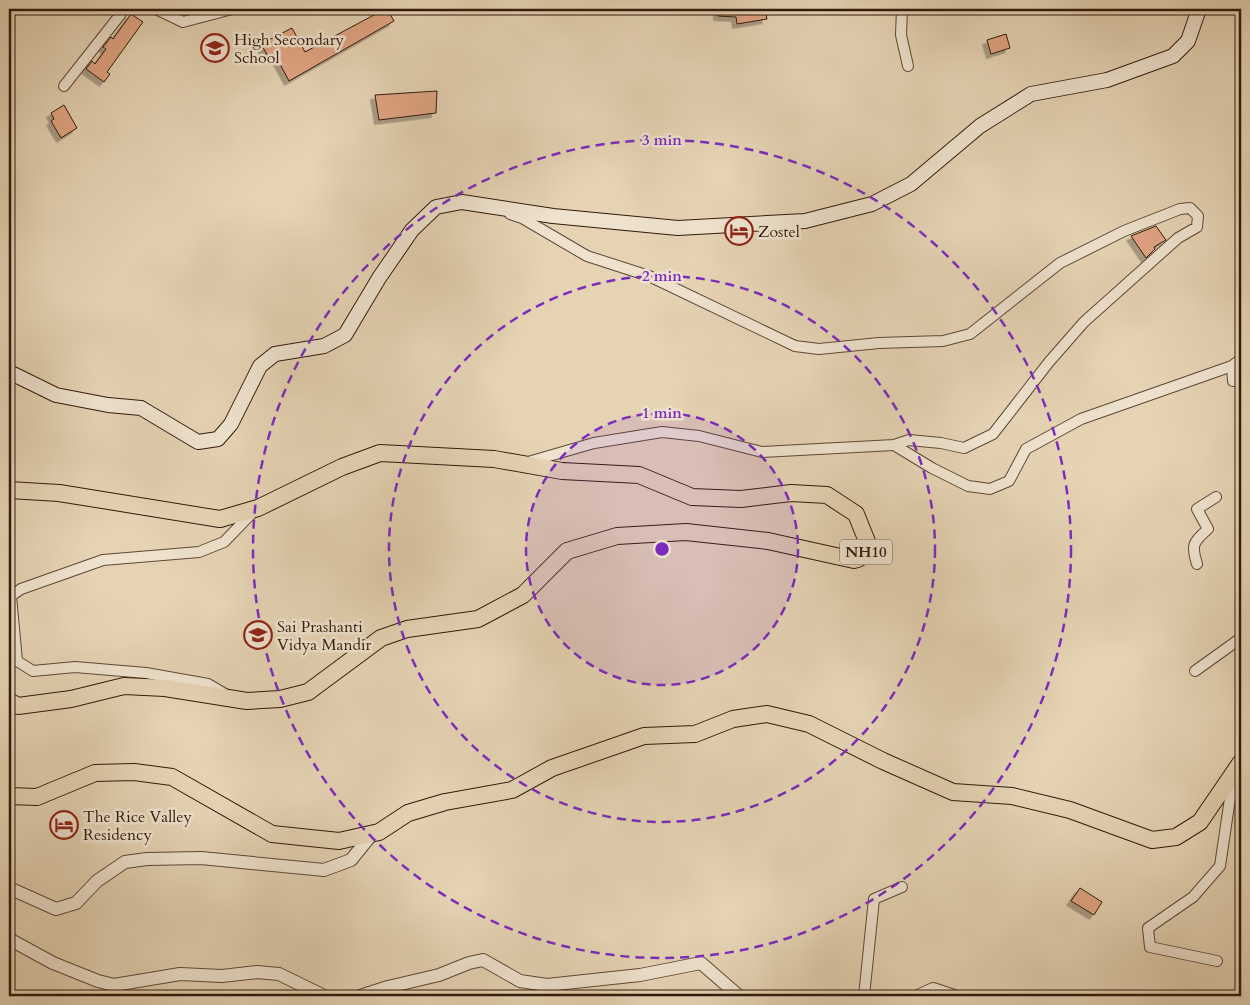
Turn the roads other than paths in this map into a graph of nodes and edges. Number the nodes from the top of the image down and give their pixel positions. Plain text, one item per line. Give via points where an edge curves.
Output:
1 (120, 9) edge
2 (156, 9) edge
3 (232, 9) edge
4 (902, 9) edge
5 (1199, 9) edge
6 (908, 66) dead end
7 (64, 86) dead end
8 (478, 203) junction
9 (1241, 360) edge
10 (1232, 366) junction
11 (9, 372) edge
12 (1241, 376) edge
13 (894, 445) junction
14 (520, 464) junction
15 (9, 490) edge
16 (1216, 497) dead end
17 (258, 508) junction
18 (1197, 564) dead end
19 (1241, 638) edge
20 (1195, 671) dead end
21 (231, 698) junction
22 (9, 701) edge
23 (1237, 768) edge
24 (9, 796) edge
25 (372, 834) junction
26 (902, 887) dead end
27 (9, 888) edge
28 (9, 939) edge
29 (1216, 961) dead end
30 (324, 996) edge
31 (360, 996) edge
32 (739, 996) edge
33 (864, 996) edge
34 (918, 996) edge
35 (954, 996) edge

1 - 7 street via 120,15
2 - 3 street via 183,22
4 - 6 street via 901,34
5 - 8 main road via 1188,41 1173,56 1107,80 1031,94 980,126 911,184 872,204 805,221 678,228 553,216
8 - 11 main road via 462,202 436,207 412,230 345,335 324,346 275,354 260,366 231,424 218,439 198,442 142,408 56,395
8 - 13 street via 522,218 588,256 648,276 795,346 819,349 943,341 970,334 1060,263 1124,231 1180,209 1190,208 1198,216 1196,227 1178,238 1084,322 993,434 964,448 909,440
9 - 10 street
10 - 12 street via 1233,381
10 - 13 street via 1081,419 1026,449 1009,481 990,489 968,486
13 - 14 street via 762,452 699,436 662,432 594,443
14 - 17 highway, NH10 via 494,459 380,454 342,466
14 - 21 highway, NH10 via 562,471 639,475 692,497 741,499 791,493 827,495 856,514 868,544 864,555 854,560 768,541 686,532 617,536 567,551 523,595 478,619 407,628 381,638 308,692 280,699 247,701
15 - 17 highway, NH10 via 59,493 220,519
16 - 18 street via 1197,509 1208,529 1196,539 1193,550
17 - 21 street via 224,542 199,552 103,560 21,589 11,596 17,661 33,671 75,667 146,673 208,684
19 - 20 street
21 - 22 highway, NH10 via 165,688 124,686 72,699 18,706
23 - 25 highway via 1200,822 1176,837 1152,840 1070,810 1012,796 953,792 808,724 767,714 733,719 695,734 644,736 552,768 512,790 445,802 408,813
23 - 29 street via 1220,866 1193,897 1148,928 1150,947
24 - 25 highway via 37,797 95,773 134,772 172,777 272,834 339,841
25 - 27 street via 351,860 324,870 201,858 125,862 97,881 76,903 56,909
26 - 33 street via 874,899
28 - 30 street via 53,963 114,985 180,974 222,976 257,972 279,974
31 - 32 street via 484,960 520,981 547,985 640,975 701,963
34 - 35 street via 933,989

